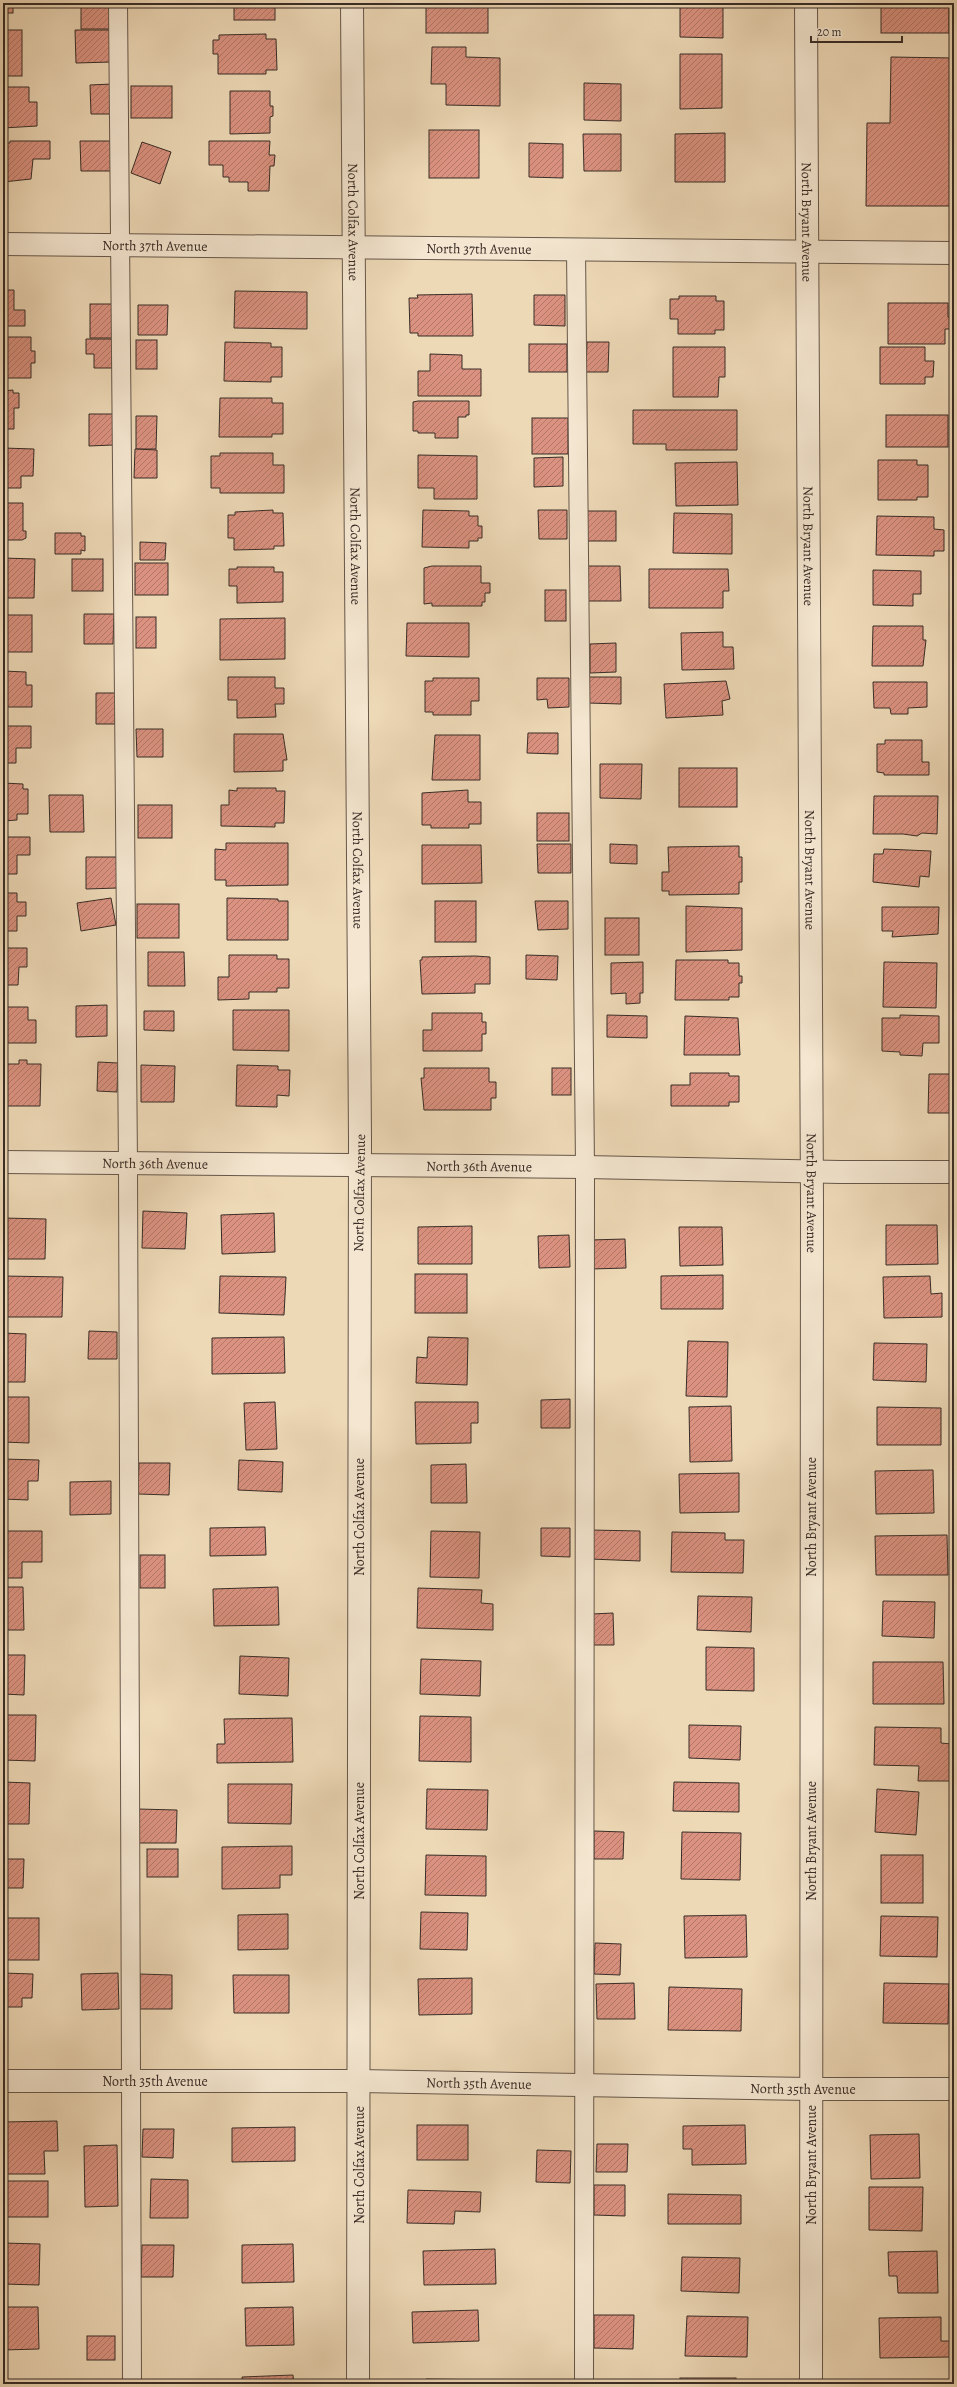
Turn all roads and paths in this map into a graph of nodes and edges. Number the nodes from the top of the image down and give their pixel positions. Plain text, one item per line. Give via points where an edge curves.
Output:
1 (118, 3) edge
2 (352, 3) edge
3 (806, 3) edge
4 (3, 244) edge
5 (119, 246) junction
6 (354, 247) junction
7 (576, 249) junction
8 (807, 251) junction
9 (954, 253) edge
10 (3, 1162) edge
11 (128, 1164) junction
12 (360, 1165) junction
13 (585, 1167) junction
14 (810, 1172) junction
15 (954, 1172) edge
16 (3, 2081) edge
17 (359, 2081) junction
18 (130, 2083) junction
19 (583, 2085) junction
20 (811, 2089) junction
21 (954, 2089) edge
22 (132, 2384) edge
23 (358, 2384) edge
24 (584, 2384) edge
25 (812, 2384) edge

1 - 5 lane
2 - 6 street, North Colfax Avenue
3 - 8 street, North Bryant Avenue
4 - 5 street, North 37th Avenue
5 - 6 street, North 37th Avenue
5 - 11 lane
6 - 7 street, North 37th Avenue
6 - 12 street, North Colfax Avenue
7 - 8 street, North 37th Avenue
7 - 13 lane
8 - 9 street, North 37th Avenue
8 - 14 street, North Bryant Avenue
10 - 11 street, North 36th Avenue
11 - 12 street, North 36th Avenue
11 - 18 lane
12 - 13 street, North 36th Avenue
12 - 17 street, North Colfax Avenue
13 - 14 street, North 36th Avenue
13 - 19 lane
14 - 15 street, North 36th Avenue
14 - 20 street, North Bryant Avenue
16 - 18 street, North 35th Avenue
17 - 18 street, North 35th Avenue
17 - 19 street, North 35th Avenue
17 - 23 street, North Colfax Avenue
18 - 22 lane
19 - 20 street, North 35th Avenue
19 - 24 lane
20 - 21 street, North 35th Avenue
20 - 25 street, North Bryant Avenue

